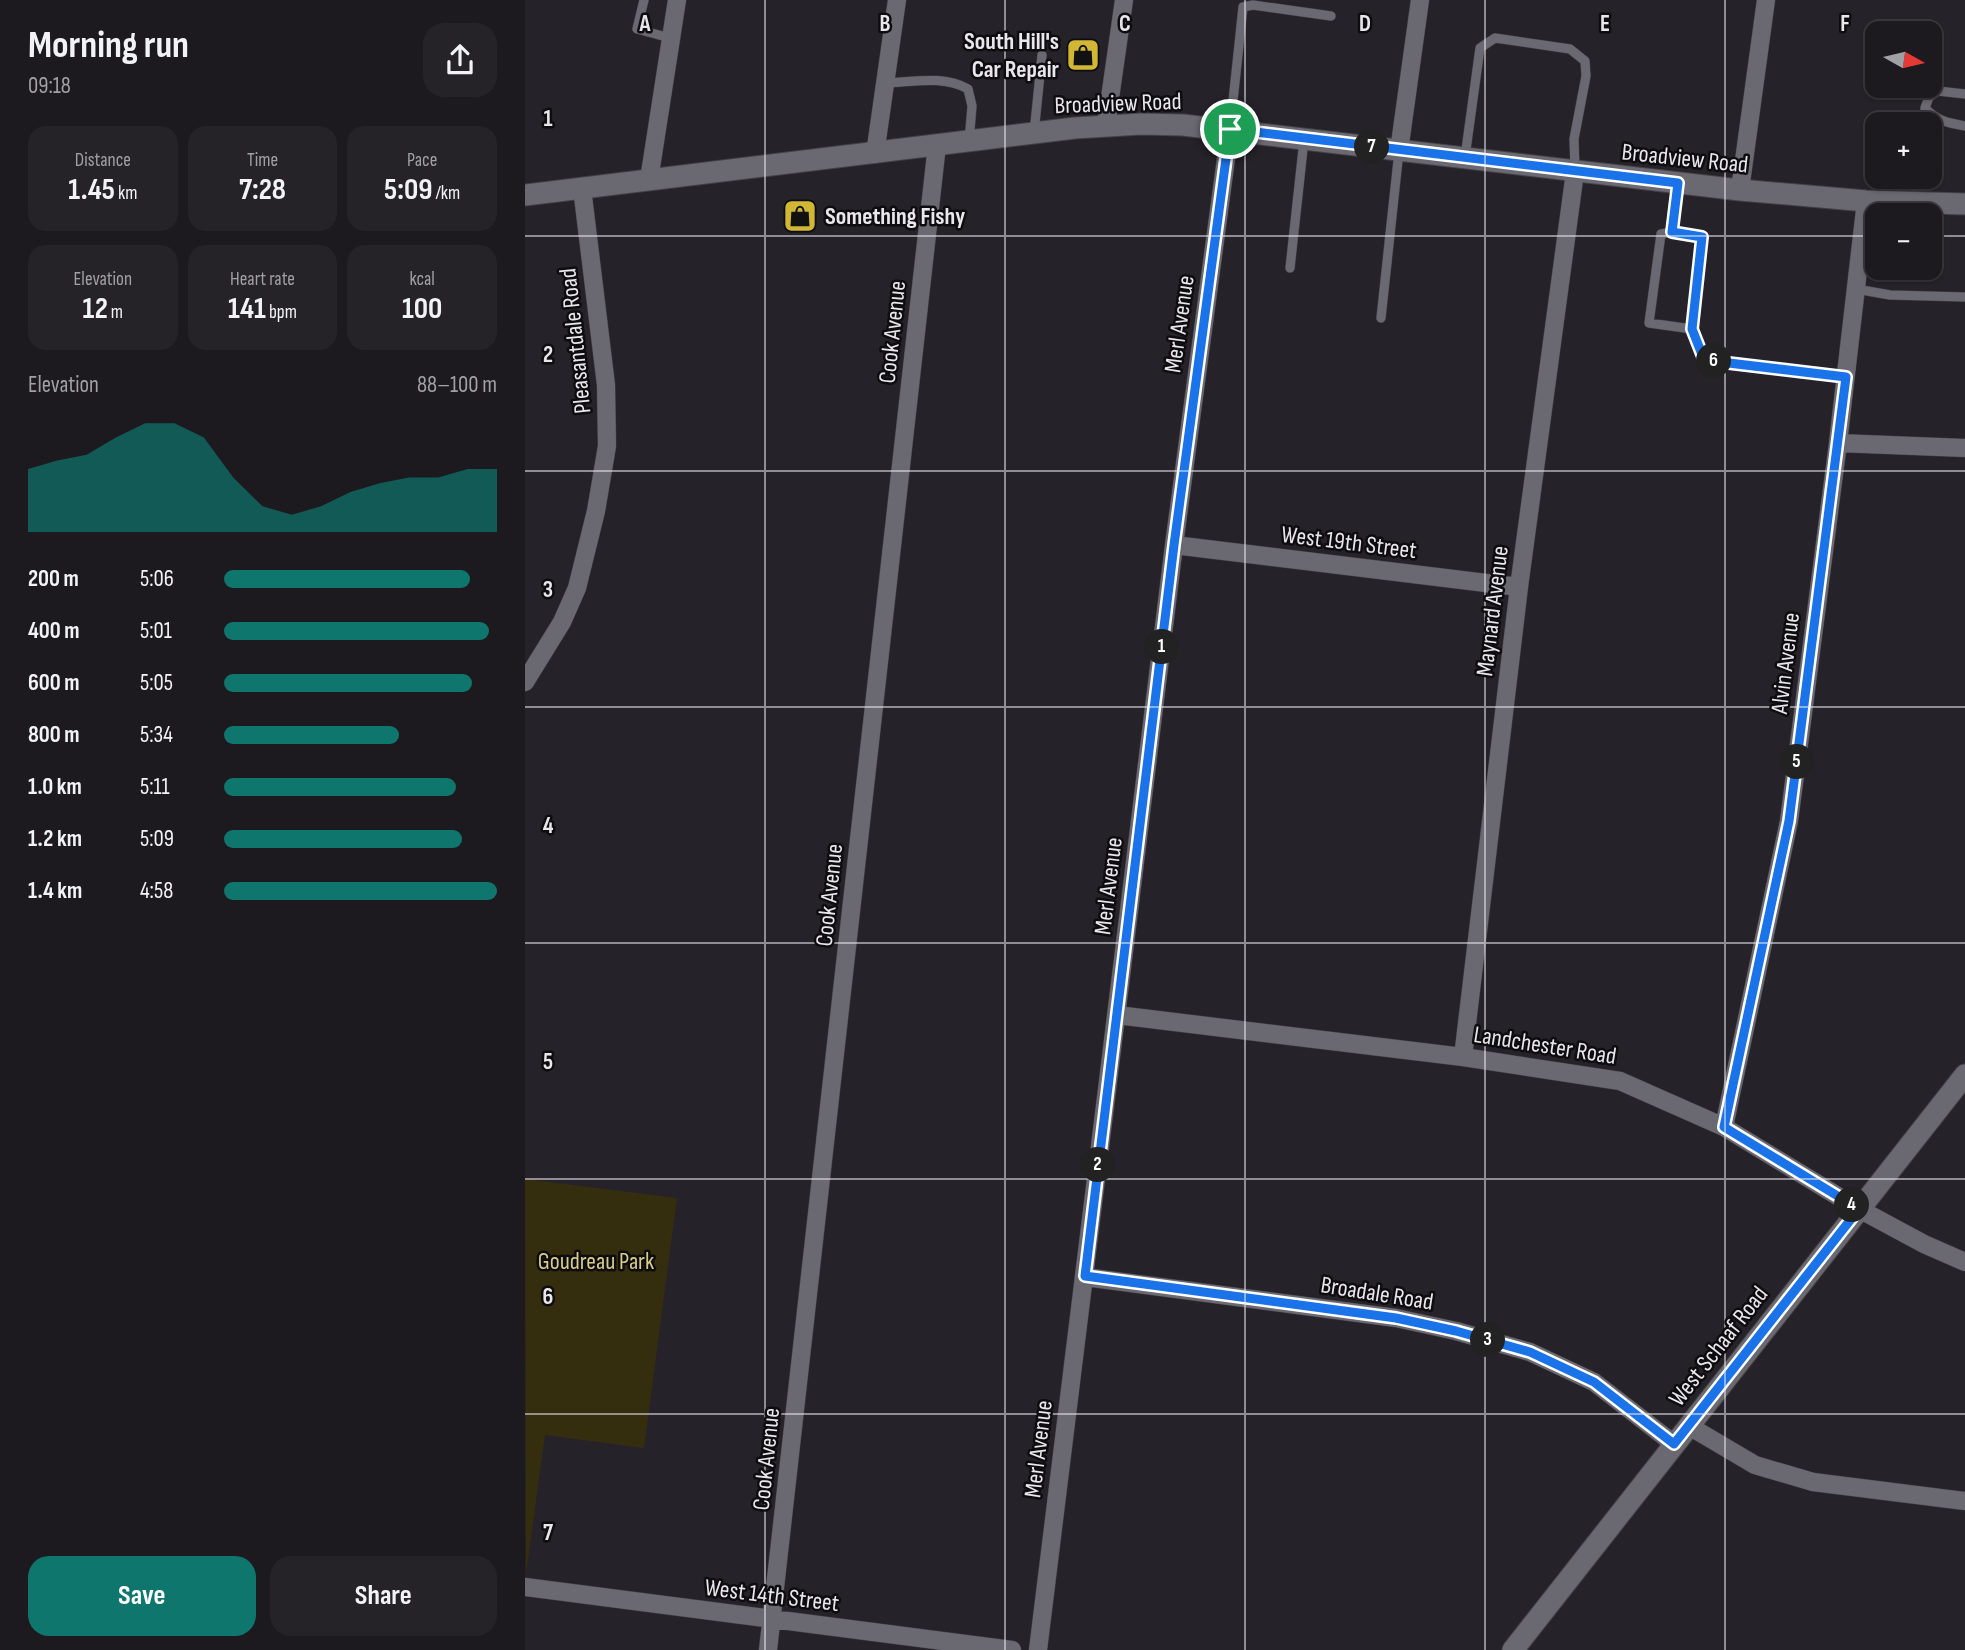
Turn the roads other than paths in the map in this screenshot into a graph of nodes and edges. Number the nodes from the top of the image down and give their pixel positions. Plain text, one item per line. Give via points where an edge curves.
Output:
1 (644, 0) edge
2 (677, 0) edge
3 (897, 0) edge
4 (1124, 0) edge
5 (1420, 0) edge
6 (1766, 0) edge
7 (1331, 16) dead end
8 (670, 38) junction
9 (1042, 55) dead end
10 (885, 83) junction
11 (1965, 94) edge
12 (1106, 126) junction
13 (1965, 126) edge
14 (1230, 129) junction
15 (1033, 134) junction
16 (1305, 139) junction
17 (969, 142) junction
18 (937, 145) junction
19 (1399, 151) junction
20 (876, 154) junction
21 (1465, 159) junction
22 (1575, 172) junction
23 (649, 180) junction
24 (1678, 183) junction
25 (582, 188) junction
26 (1739, 190) junction
27 (525, 195) edge
28 (1866, 201) junction
29 (1965, 204) edge
30 (1672, 232) junction
31 (1290, 268) dead end
32 (1856, 289) junction
33 (1965, 297) edge
34 (1381, 318) dead end
35 (1692, 329) junction
36 (1846, 377) junction
37 (1838, 443) junction
38 (1965, 448) edge
39 (1174, 545) junction
40 (1519, 587) junction
41 (525, 682) edge
42 (1117, 1015) junction
43 (1463, 1056) junction
44 (1965, 1075) edge
45 (1724, 1127) junction
46 (1859, 1209) junction
47 (1965, 1262) edge
48 (1085, 1276) junction
49 (1689, 1426) junction
50 (1674, 1444) junction
51 (1965, 1501) edge
52 (525, 1587) edge
53 (772, 1620) junction
54 (768, 1650) edge
55 (1012, 1650) edge
56 (1038, 1650) edge
57 (1513, 1650) edge

1 - 8 lane via 637,29
2 - 8 street
3 - 10 street
4 - 12 street
5 - 19 street
6 - 26 street
7 - 14 lane via 1243,7
8 - 23 street
9 - 15 lane
10 - 17 lane via 938,80 968,89 972,107
10 - 20 street
11 - 13 lane via 1938,91 1929,97 1925,108 1946,123
12 - 14 main road, Broadview Road
12 - 15 main road, Broadview Road
14 - 16 main road, Broadview Road
14 - 39 street, Merl Avenue
15 - 17 main road, Broadview Road
16 - 19 main road, Broadview Road
16 - 31 lane
17 - 18 main road, Broadview Road
18 - 20 main road, Broadview Road
18 - 53 street, Cook Avenue
19 - 21 main road, Broadview Road
19 - 34 lane
20 - 23 main road, Broadview Road
21 - 22 main road, Broadview Road
21 - 22 lane via 1480,48 1495,38 1570,49 1585,61 1574,139
22 - 24 main road, Broadview Road
22 - 40 street, Maynard Avenue
23 - 25 main road, Broadview Road
24 - 26 main road, Broadview Road
24 - 30 lane
25 - 27 main road, Broadview Road
25 - 41 street, Pleasantdale Road via 605,376 607,446 577,588
26 - 28 main road, Broadview Road
28 - 29 main road, Broadview Road
28 - 32 street, Alvin Avenue
30 - 35 lane via 1702,237
30 - 35 lane via 1661,234 1649,323
32 - 33 lane
32 - 36 street, Alvin Avenue
35 - 36 lane via 1700,354 1712,361
36 - 37 street, Alvin Avenue
37 - 38 street
37 - 45 street, Alvin Avenue via 1789,821
39 - 40 street, West 19th Street
39 - 42 street, Merl Avenue
40 - 43 street, Maynard Avenue
42 - 43 street, Landchester Road
42 - 48 street, Merl Avenue
43 - 45 street, Landchester Road via 1620,1081
44 - 46 main road, West Schaaf Road
45 - 46 street, Landchester Road
46 - 47 street, Landchester Road
46 - 49 main road, West Schaaf Road
48 - 50 street, Broadale Road via 1396,1318 1530,1352 1594,1382
48 - 56 street, Merl Avenue
49 - 50 main road, West Schaaf Road
49 - 51 street via 1755,1465 1813,1482
50 - 57 main road, West Schaaf Road
52 - 53 street, West 14th Street
53 - 54 street, Cook Avenue
53 - 55 street, West 14th Street

